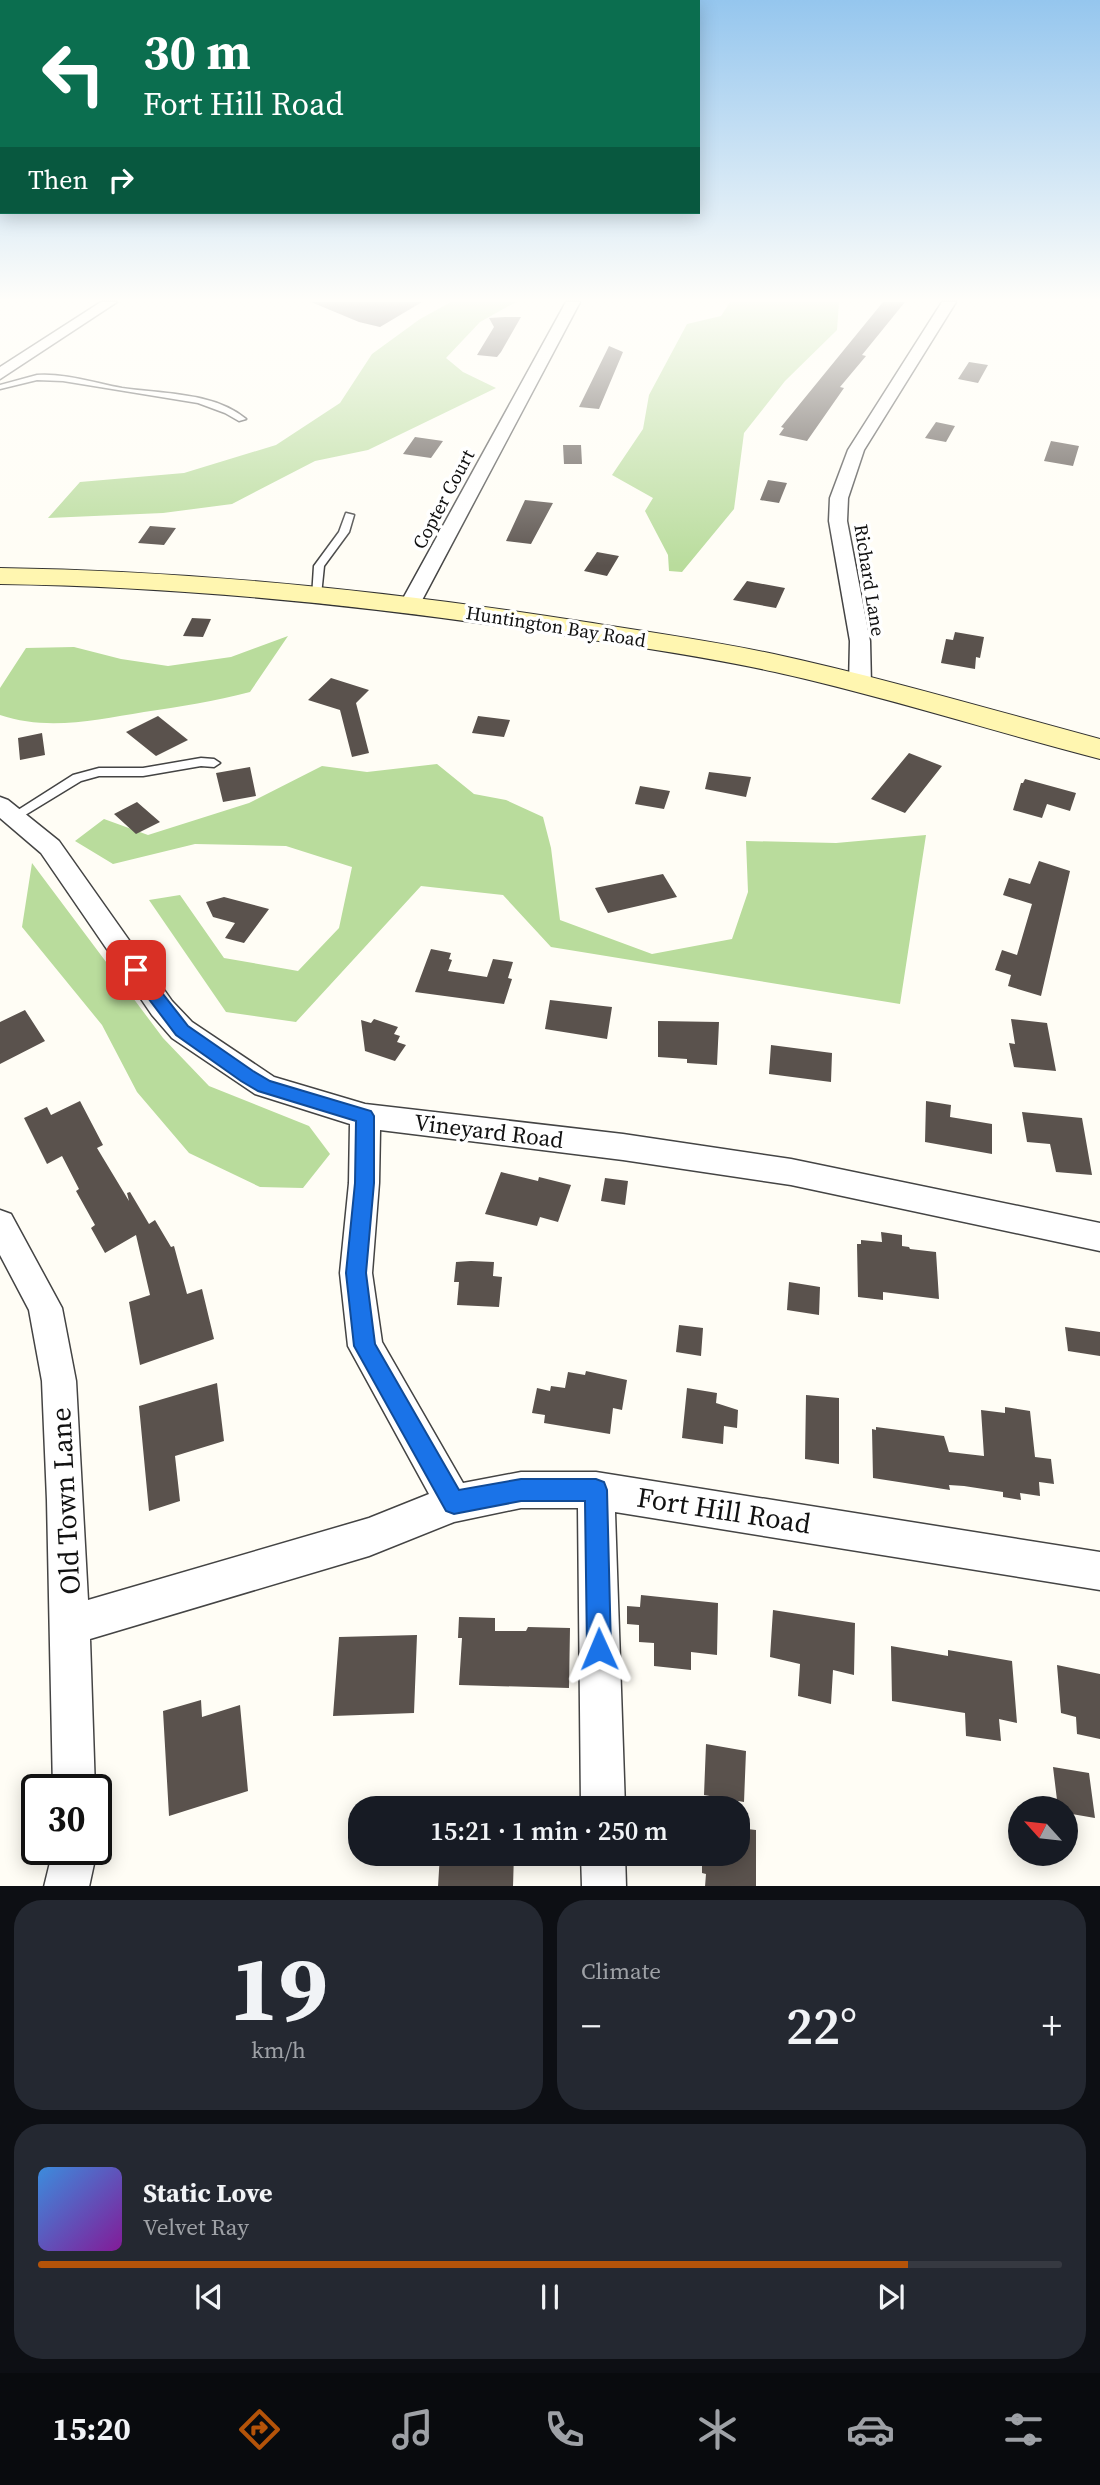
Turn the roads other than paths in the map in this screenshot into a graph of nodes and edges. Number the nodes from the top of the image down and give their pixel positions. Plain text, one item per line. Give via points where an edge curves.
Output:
1 (120, 390) edge
2 (525, 390) edge
3 (894, 390) edge
4 (242, 419) dead end
5 (349, 515) dead end
6 (0, 576) edge
7 (316, 595) junction
8 (410, 604) junction
9 (860, 685) junction
10 (1100, 749) edge
11 (214, 763) dead end
12 (6, 811) edge
13 (365, 1116) junction
14 (0, 1224) edge
15 (1100, 1237) edge
16 (596, 1490) junction
17 (454, 1503) junction
18 (1100, 1571) edge
19 (71, 1625) junction
20 (74, 1774) edge
21 (603, 1796) edge
22 (71, 1865) edge
23 (603, 1866) edge
24 (66, 1886) edge
25 (604, 1886) edge

1 - 4 lane via 196,399 225,407
2 - 8 street, Copter Court
3 - 9 street, Richard Lane via 856,450 839,498 838,521 860,642
5 - 7 lane via 344,532 319,566
6 - 7 street, Huntington Bay Road via 164,580
7 - 8 street, Huntington Bay Road
8 - 9 street, Huntington Bay Road via 773,663
9 - 10 street, Huntington Bay Road
11 - 12 lane via 99,772
12 - 13 street, Vineyard Road via 50,847 182,1030 265,1086
13 - 15 street, Vineyard Road via 791,1172
13 - 17 street via 356,1273 365,1346
14 - 19 street, Old Town Lane via 45,1308 59,1381
16 - 17 street, Fort Hill Road via 521,1490
16 - 18 street, Fort Hill Road
16 - 21 street
17 - 19 street, Fort Hill Road via 369,1536
19 - 20 street, Old Town Lane
22 - 24 street
23 - 25 street

